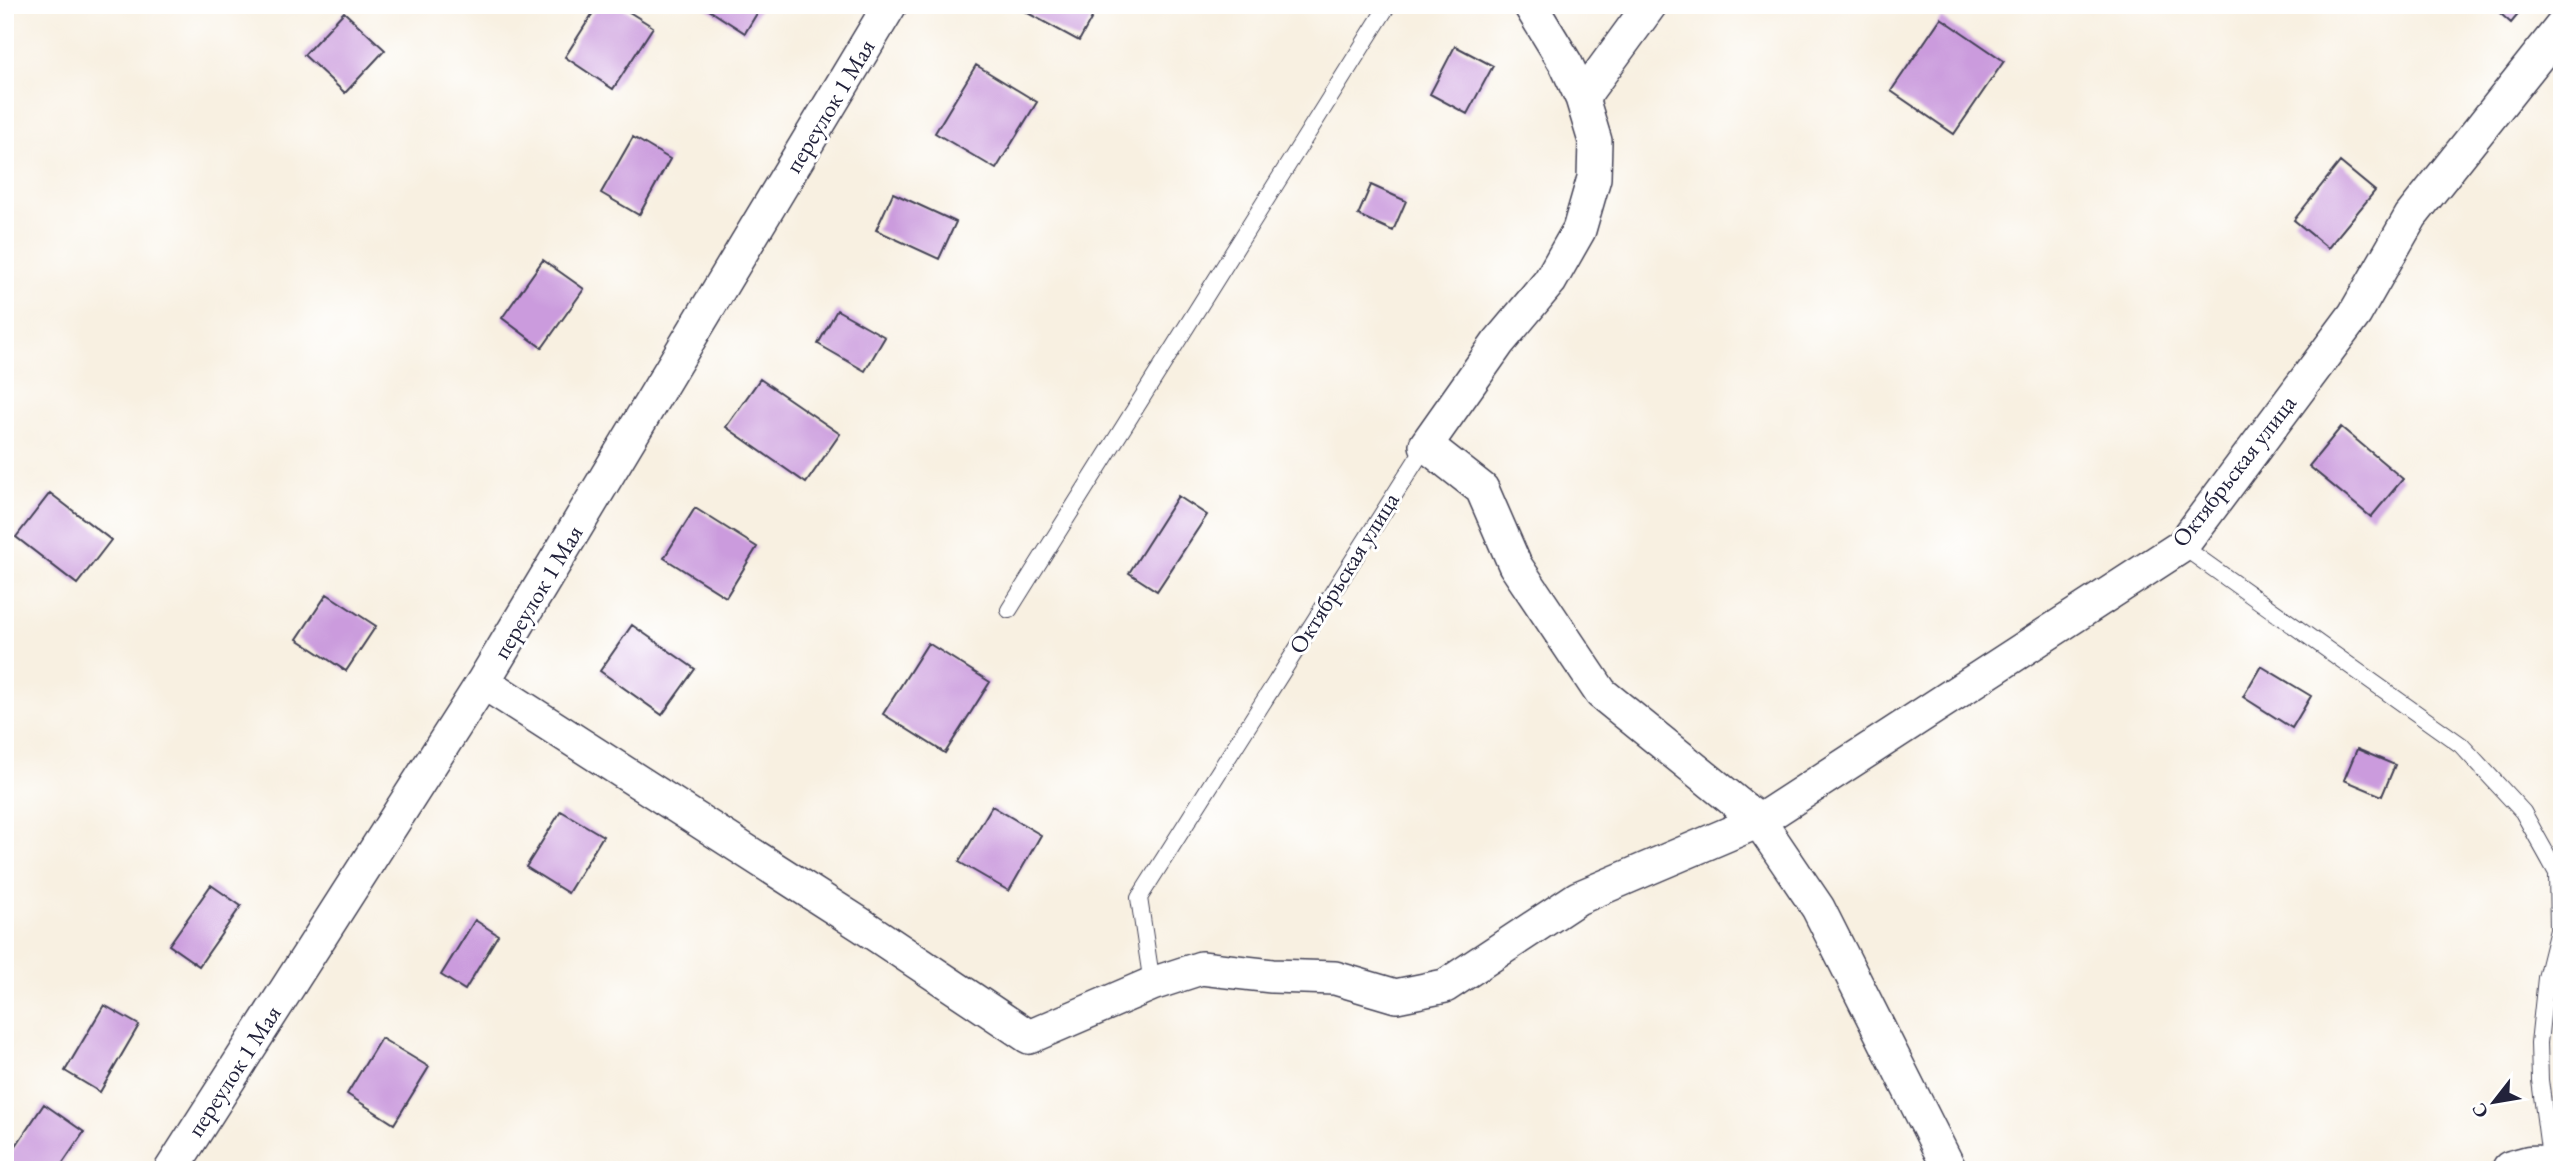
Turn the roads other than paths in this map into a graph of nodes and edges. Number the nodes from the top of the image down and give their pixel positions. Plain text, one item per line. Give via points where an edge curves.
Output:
1 (890, 5) edge
2 (1388, 5) edge
3 (1530, 5) edge
4 (1647, 6) edge
5 (2562, 26) edge
6 (1582, 98) junction
7 (1426, 445) junction
8 (2182, 546) junction
9 (1009, 610) dead end
10 (483, 682) junction
11 (1759, 821) junction
12 (1152, 984) junction
13 (2557, 1165) edge
14 (171, 1170) edge
15 (1951, 1170) edge
16 (2511, 1170) edge

1 - 10 street, переулок 1 Мая
2 - 9 lane
3 - 6 street, Октябрьская улица
4 - 6 street
5 - 8 street, Октябрьская улица via 2411,216 2355,314
6 - 7 street, Октябрьская улица via 1595,141 1594,178 1579,230 1550,281 1498,343
7 - 11 street via 1482,489 1515,565 1601,693
7 - 12 lane, Октябрьская улица via 1139,898
8 - 11 street, Октябрьская улица
8 - 13 lane via 2461,745 2523,812 2557,873 2558,930 2546,978 2539,1043 2540,1080
10 - 12 street, Октябрьская улица via 1030,1037
10 - 14 street, переулок 1 Мая
11 - 12 street, Октябрьская улица via 1578,898 1445,986 1396,996 1335,978 1201,968
11 - 15 street via 1818,908
13 - 16 street

